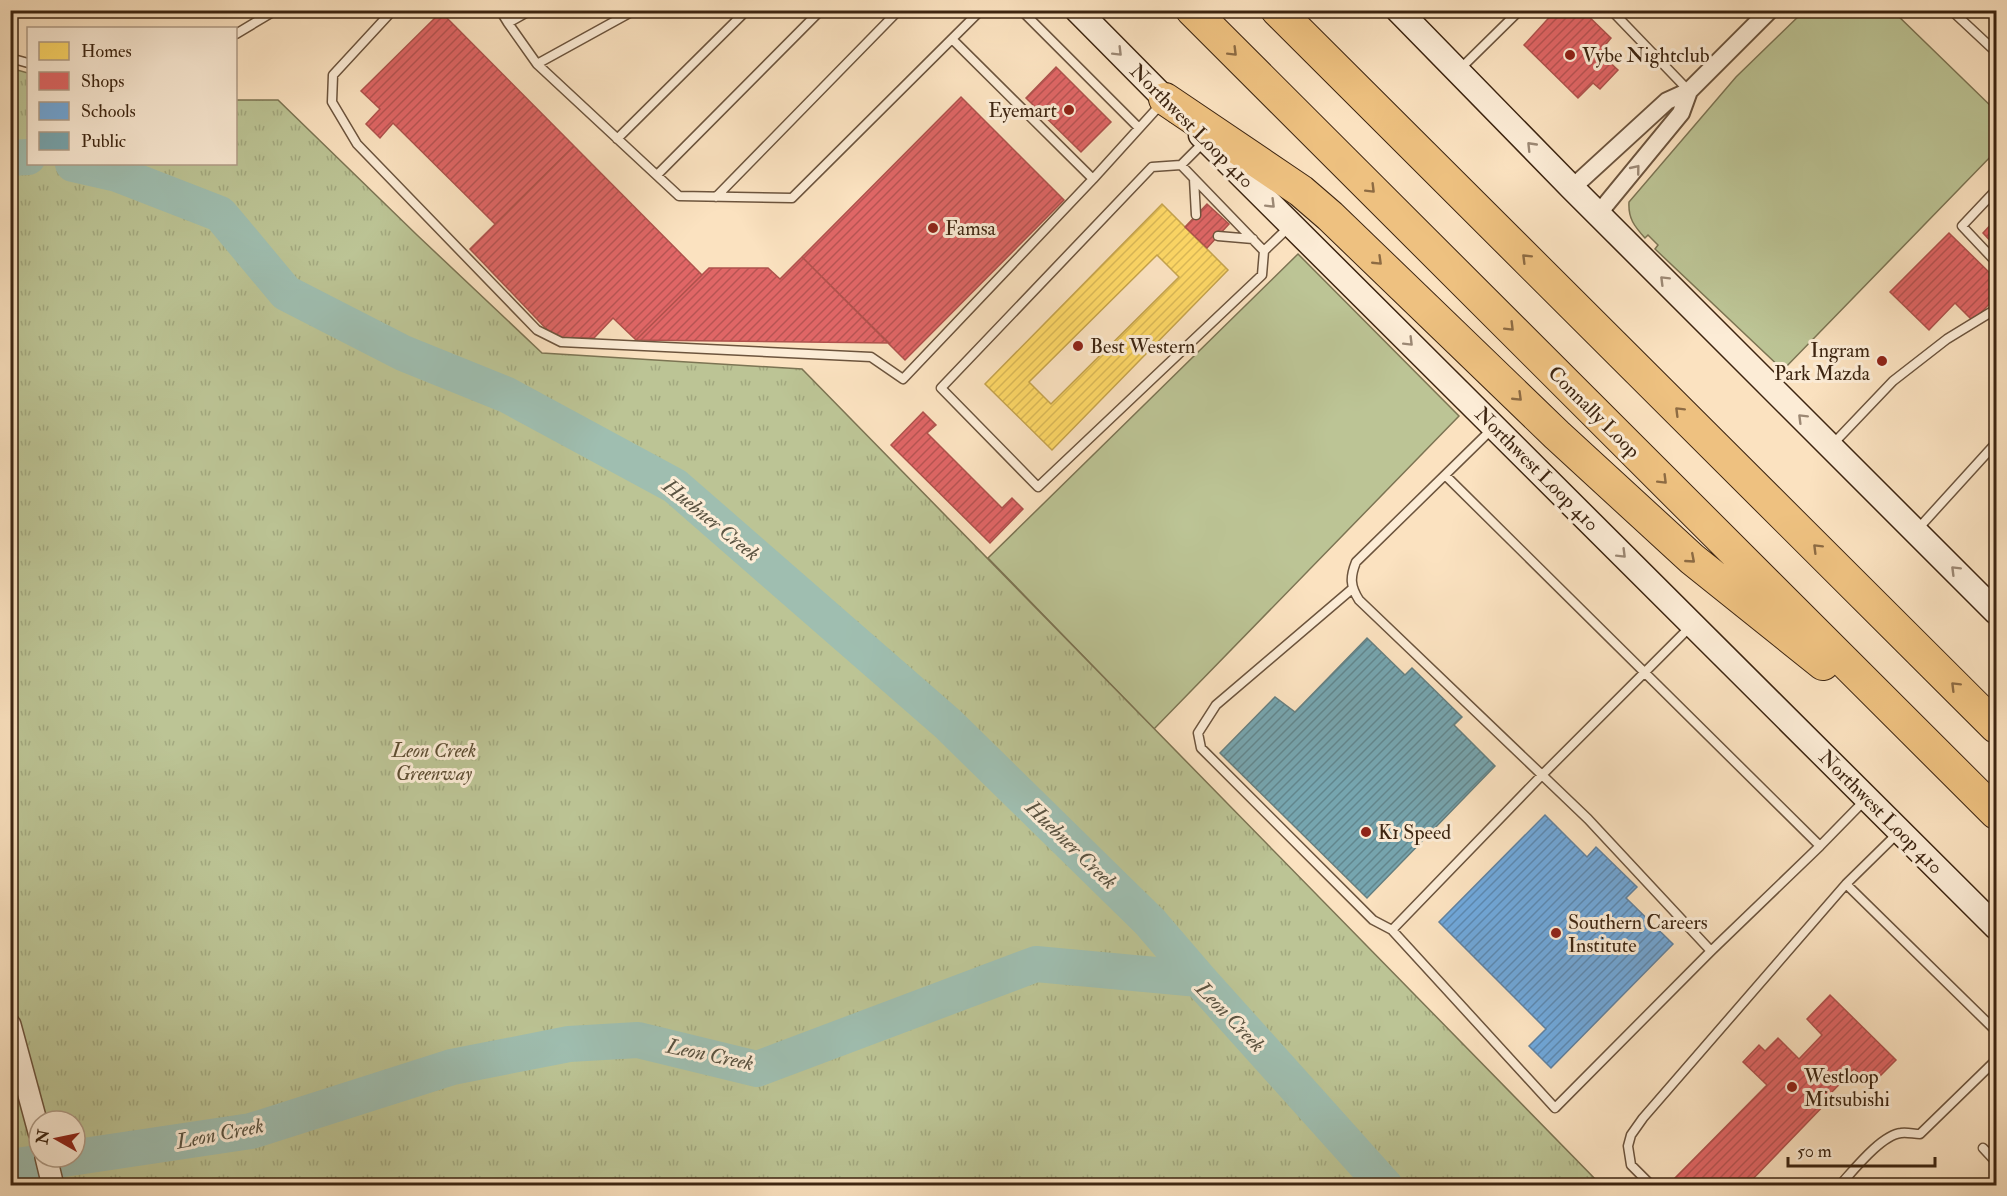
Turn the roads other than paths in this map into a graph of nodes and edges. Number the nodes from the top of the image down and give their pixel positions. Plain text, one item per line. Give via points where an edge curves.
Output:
1 (276, 10) edge
2 (393, 10) edge
3 (500, 10) edge
4 (531, 10) edge
5 (635, 10) edge
6 (747, 10) edge
7 (820, 10) edge
8 (899, 10) edge
9 (981, 10) edge
10 (1021, 10) edge
11 (1077, 10) edge
12 (1192, 10) edge
13 (1277, 10) edge
14 (1520, 10) edge
15 (1611, 10) edge
16 (1770, 10) edge
17 (1951, 10) edge
18 (1408, 17) edge
19 (508, 23) junction
20 (237, 33) edge
21 (952, 39) junction
22 (1996, 52) edge
23 (10, 58) edge
24 (27, 63) edge
25 (537, 64) junction
26 (1458, 71) junction
27 (1689, 91) junction
28 (1165, 99) junction
29 (1139, 128) junction
30 (617, 139) junction
31 (1206, 140) junction
32 (1181, 165) junction
33 (657, 176) junction
34 (1093, 179) junction
35 (1194, 179) junction
36 (1572, 188) junction
37 (1996, 190) edge
38 (716, 197) junction
39 (1598, 214) junction
40 (1196, 215) dead end
41 (1291, 224) junction
42 (1218, 236) dead end
43 (1253, 239) junction
44 (1264, 250) junction
45 (1996, 262) edge
46 (1996, 309) edge
47 (1494, 427) junction
48 (1996, 443) edge
49 (1831, 446) junction
50 (1445, 475) junction
51 (1916, 531) junction
52 (1352, 589) junction
53 (1996, 612) edge
54 (1693, 625) junction
55 (1645, 674) junction
56 (1996, 727) edge
57 (1948, 765) junction
58 (1542, 776) junction
59 (1867, 798) junction
60 (1996, 813) edge
61 (1900, 831) junction
62 (1820, 846) junction
63 (1846, 884) junction
64 (1996, 927) edge
65 (1392, 930) junction
66 (1711, 951) junction
67 (10, 1025) edge
68 (1996, 1031) edge
69 (1996, 1060) edge
70 (33, 1109) edge
71 (1983, 1148) dead end
72 (1996, 1161) edge
73 (49, 1169) edge
74 (53, 1185) edge
75 (1652, 1185) edge
76 (1839, 1185) edge

1 - 20 lane
2 - 34 lane via 333,75 332,102 357,144 537,330 561,342 871,357 903,379
3 - 19 lane
4 - 19 lane
5 - 25 lane
6 - 30 lane
7 - 33 lane
8 - 38 lane
9 - 21 lane
10 - 29 lane
11 -> 28 main road, Northwest Loop 410
12 -> 57 highway, Connally Loop
56 -> 13 highway
14 - 26 lane
15 - 27 lane
16 - 27 street
17 - 22 lane
18 - 26 main road
19 - 25 lane
21 - 34 lane
21 - 38 lane via 792,198
23 - 24 lane
25 - 30 lane
36 -> 26 main road
27 - 36 street via 1667,100
39 -> 27 street via 1681,113
28 - 29 lane
28 - 31 main road, Northwest Loop 410
28 -> 57 highway via 1323,209 1692,559
29 - 34 lane
30 - 33 lane
31 - 32 lane
31 -> 41 main road, Northwest Loop 410
32 - 35 lane
32 - 44 lane via 1152,167 941,388 1038,487 1262,275
33 - 38 lane via 679,196
35 - 40 lane
35 - 43 lane
36 - 39 main road
37 - 45 lane via 1962,226
49 -> 39 main road
41 - 44 lane
41 -> 47 main road, Northwest Loop 410
42 - 43 lane
43 - 44 lane
46 - 49 lane via 1947,339 1893,381
47 - 50 lane
47 -> 54 main road, Northwest Loop 410
48 - 51 lane
49 - 51 main road
50 - 52 lane via 1356,562 1351,575
50 - 55 lane
53 -> 51 main road
52 - 58 lane
52 - 65 lane via 1216,705 1198,734 1202,748 1363,910
54 - 55 lane
54 - 59 main road, Northwest Loop 410
55 - 58 lane
55 - 62 lane
57 - 60 highway, Connally Loop
58 - 65 lane
58 - 66 lane via 1588,819
59 - 61 main road, Northwest Loop 410
59 - 62 lane
61 - 63 lane
61 - 64 main road, Northwest Loop 410
62 - 66 lane
63 - 68 lane
63 - 75 lane via 1631,1135 1630,1165
65 - 66 lane via 1556,1108
67 - 70 street
69 - 76 lane via 1920,1134 1900,1133 1887,1139
71 - 72 lane
73 - 74 street

